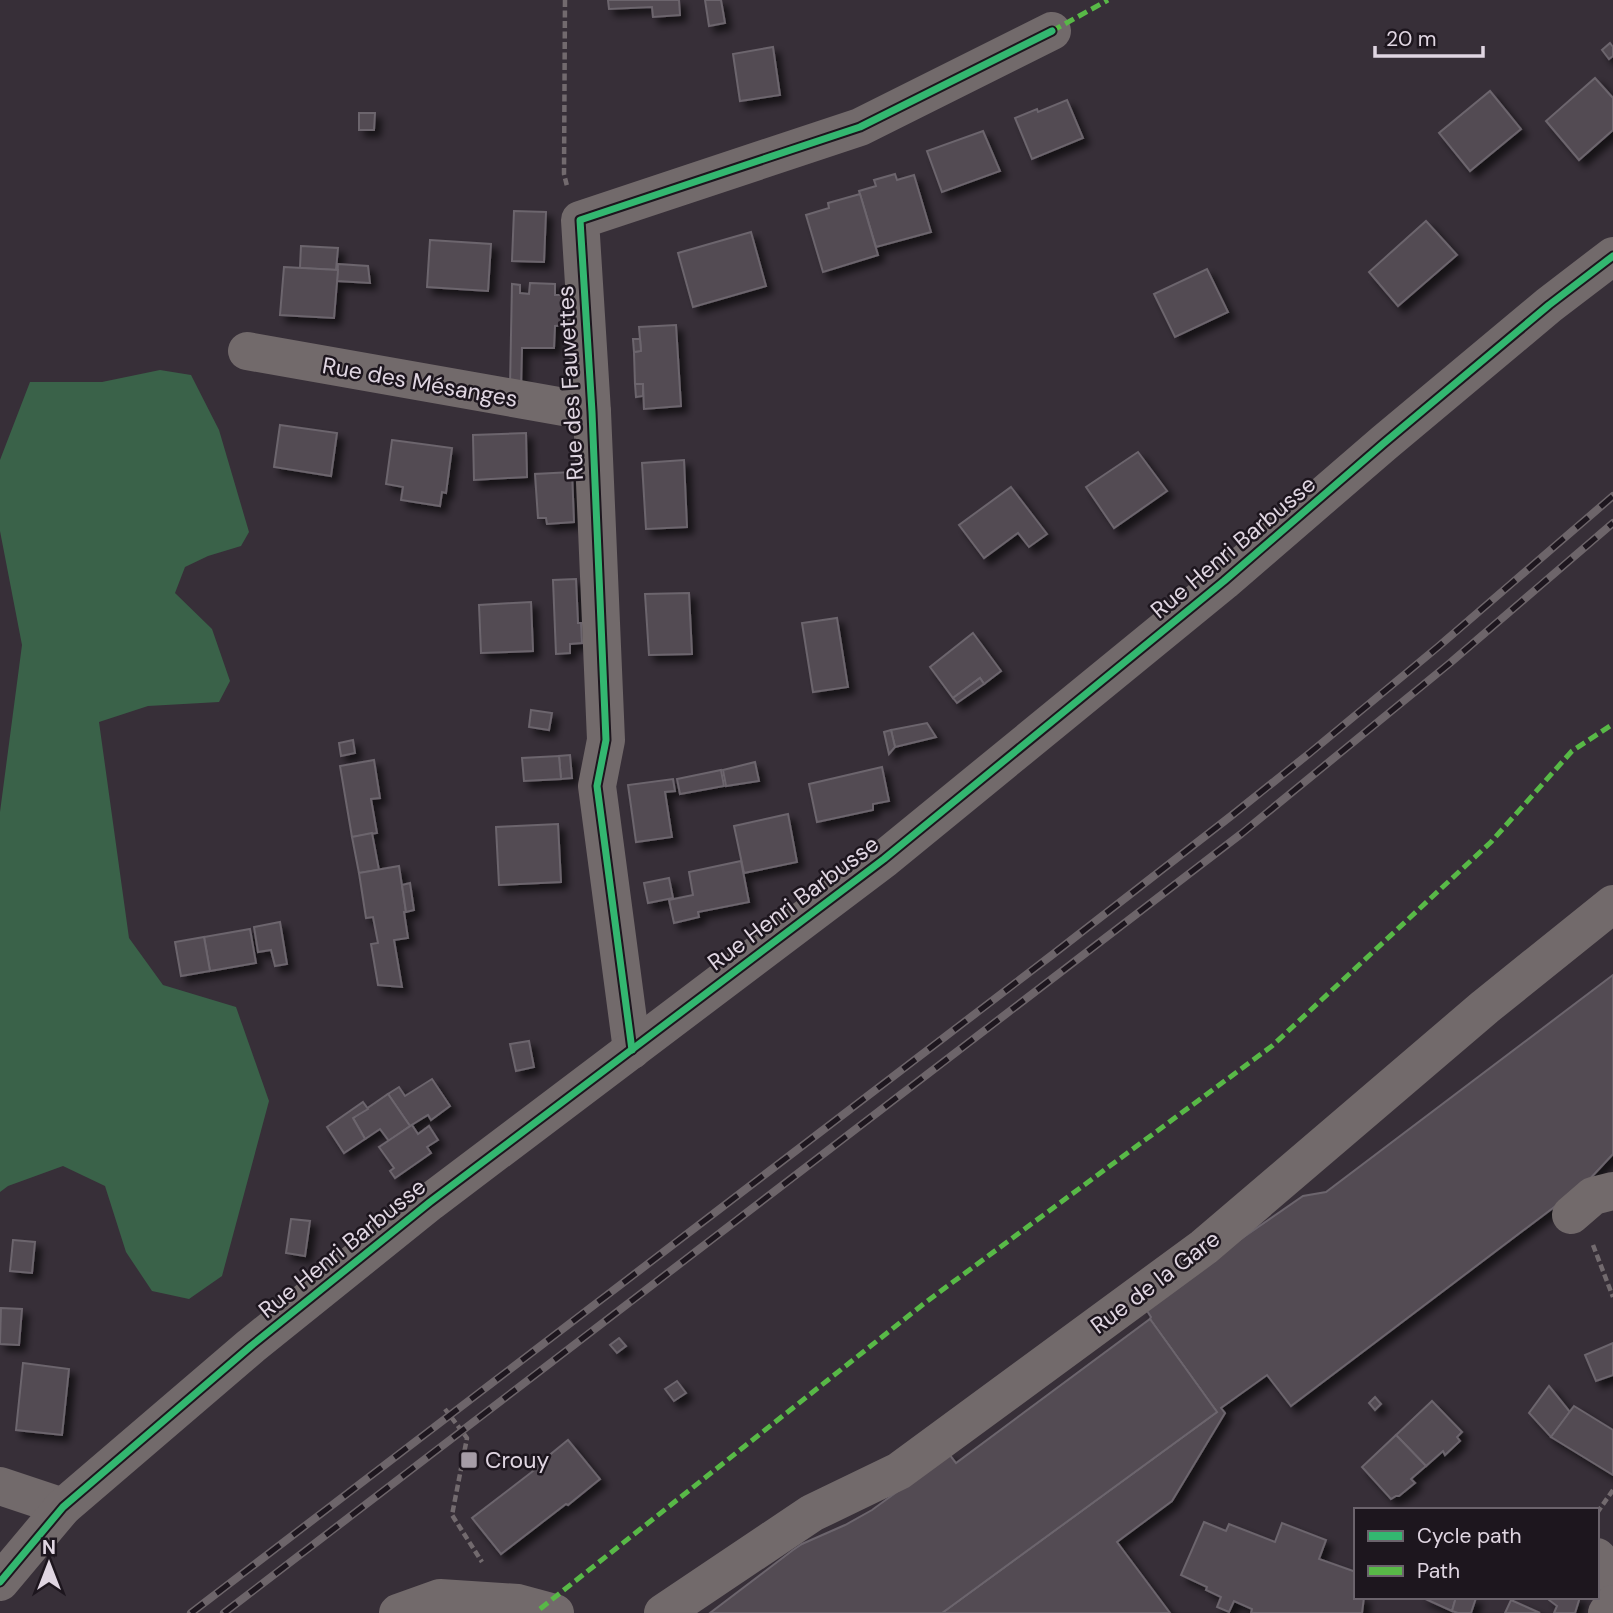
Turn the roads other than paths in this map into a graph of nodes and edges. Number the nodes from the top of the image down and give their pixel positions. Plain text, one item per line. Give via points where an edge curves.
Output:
1 (1052, 31) dead end
2 (1613, 256) edge
3 (247, 351) dead end
4 (592, 412) junction
5 (1613, 904) edge
6 (632, 1050) junction
7 (1594, 1202) edge
8 (1613, 1224) edge
9 (0, 1486) edge
10 (63, 1507) junction
11 (1599, 1559) edge
12 (1613, 1576) edge
13 (0, 1583) edge
14 (1613, 1604) edge
15 (398, 1613) edge
16 (555, 1613) edge
17 (663, 1613) edge
18 (1607, 1613) edge

1 - 4 street, Rue des Fauvettes via 860,127 580,220
2 - 6 street, Rue Henri Barbusse via 894,850
3 - 4 street, Rue des Mésanges
4 - 6 street, Rue des Fauvettes via 606,740 597,786
5 - 17 street, Rue de la Gare via 1204,1247 899,1471 812,1513
6 - 10 street, Rue Henri Barbusse via 430,1202 251,1346
7 - 8 street via 1609,1213
9 - 10 street
10 - 13 street, Rue Henri Barbusse
11 - 12 street
14 - 18 street
15 - 16 street via 440,1598 518,1603

